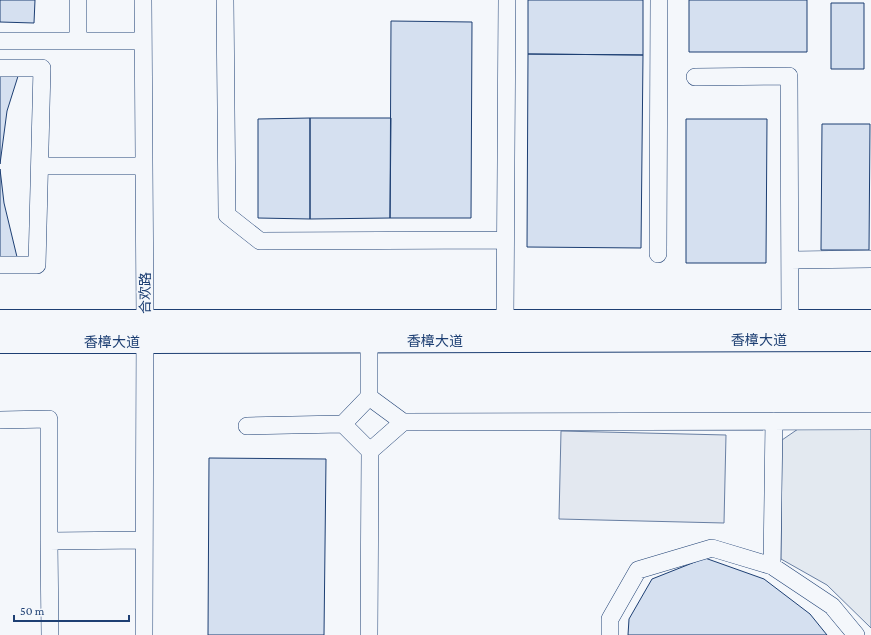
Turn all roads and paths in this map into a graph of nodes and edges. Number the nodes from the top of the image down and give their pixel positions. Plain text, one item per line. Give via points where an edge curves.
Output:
1 (78, 0) edge
2 (143, 0) edge
3 (225, 0) edge
4 (507, 0) edge
5 (659, 0) edge
6 (0, 41) edge
7 (78, 41) junction
8 (143, 41) junction
9 (0, 68) edge
10 (695, 77) dead end
11 (40, 166) junction
12 (144, 166) junction
13 (505, 240) junction
14 (658, 254) dead end
15 (871, 259) edge
16 (790, 260) junction
17 (0, 265) edge
18 (0, 321) edge
19 (145, 321) junction
20 (505, 321) junction
21 (790, 321) junction
22 (871, 321) edge
23 (871, 340) edge
24 (369, 341) junction
25 (0, 342) edge
26 (145, 342) junction
27 (369, 397) junction
28 (0, 420) edge
29 (774, 421) junction
30 (871, 421) edge
31 (403, 422) junction
32 (343, 424) junction
33 (247, 426) dead end
34 (370, 451) junction
35 (144, 540) junction
36 (49, 541) junction
37 (772, 566) junction
38 (50, 635) edge
39 (144, 635) edge
40 (369, 635) edge
41 (610, 635) edge
42 (856, 635) edge

1 - 7 street
2 - 8 street, 合欢路
3 - 13 street via 227,216 260,241
4 - 13 street
5 - 14 street
6 - 7 street
7 - 8 street
8 - 12 street, 合欢路
9 - 11 street via 42,68
10 - 16 street via 789,76
11 - 12 street
11 - 17 street via 37,265
12 - 19 street, 合欢路
13 - 20 street
15 - 16 street
16 - 21 street
18 - 19 main road, 香樟大道
19 - 20 main road, 香樟大道
19 - 26 street, 合欢路
20 - 21 main road, 香樟大道
21 - 22 main road, 香樟大道
23 - 24 main road, 香樟大道
24 - 26 main road, 香樟大道
24 - 27 street
25 - 26 main road, 香樟大道
26 - 35 street, 合欢路
27 - 31 street
27 - 32 street
28 - 36 street via 49,419
29 - 30 street
29 - 31 street
29 - 37 street
31 - 34 street
32 - 33 street
32 - 34 street
34 - 40 street
35 - 36 street
35 - 39 street, 合欢路
36 - 38 street
37 - 41 street via 712,548 638,570 610,619
37 - 42 street via 832,606

